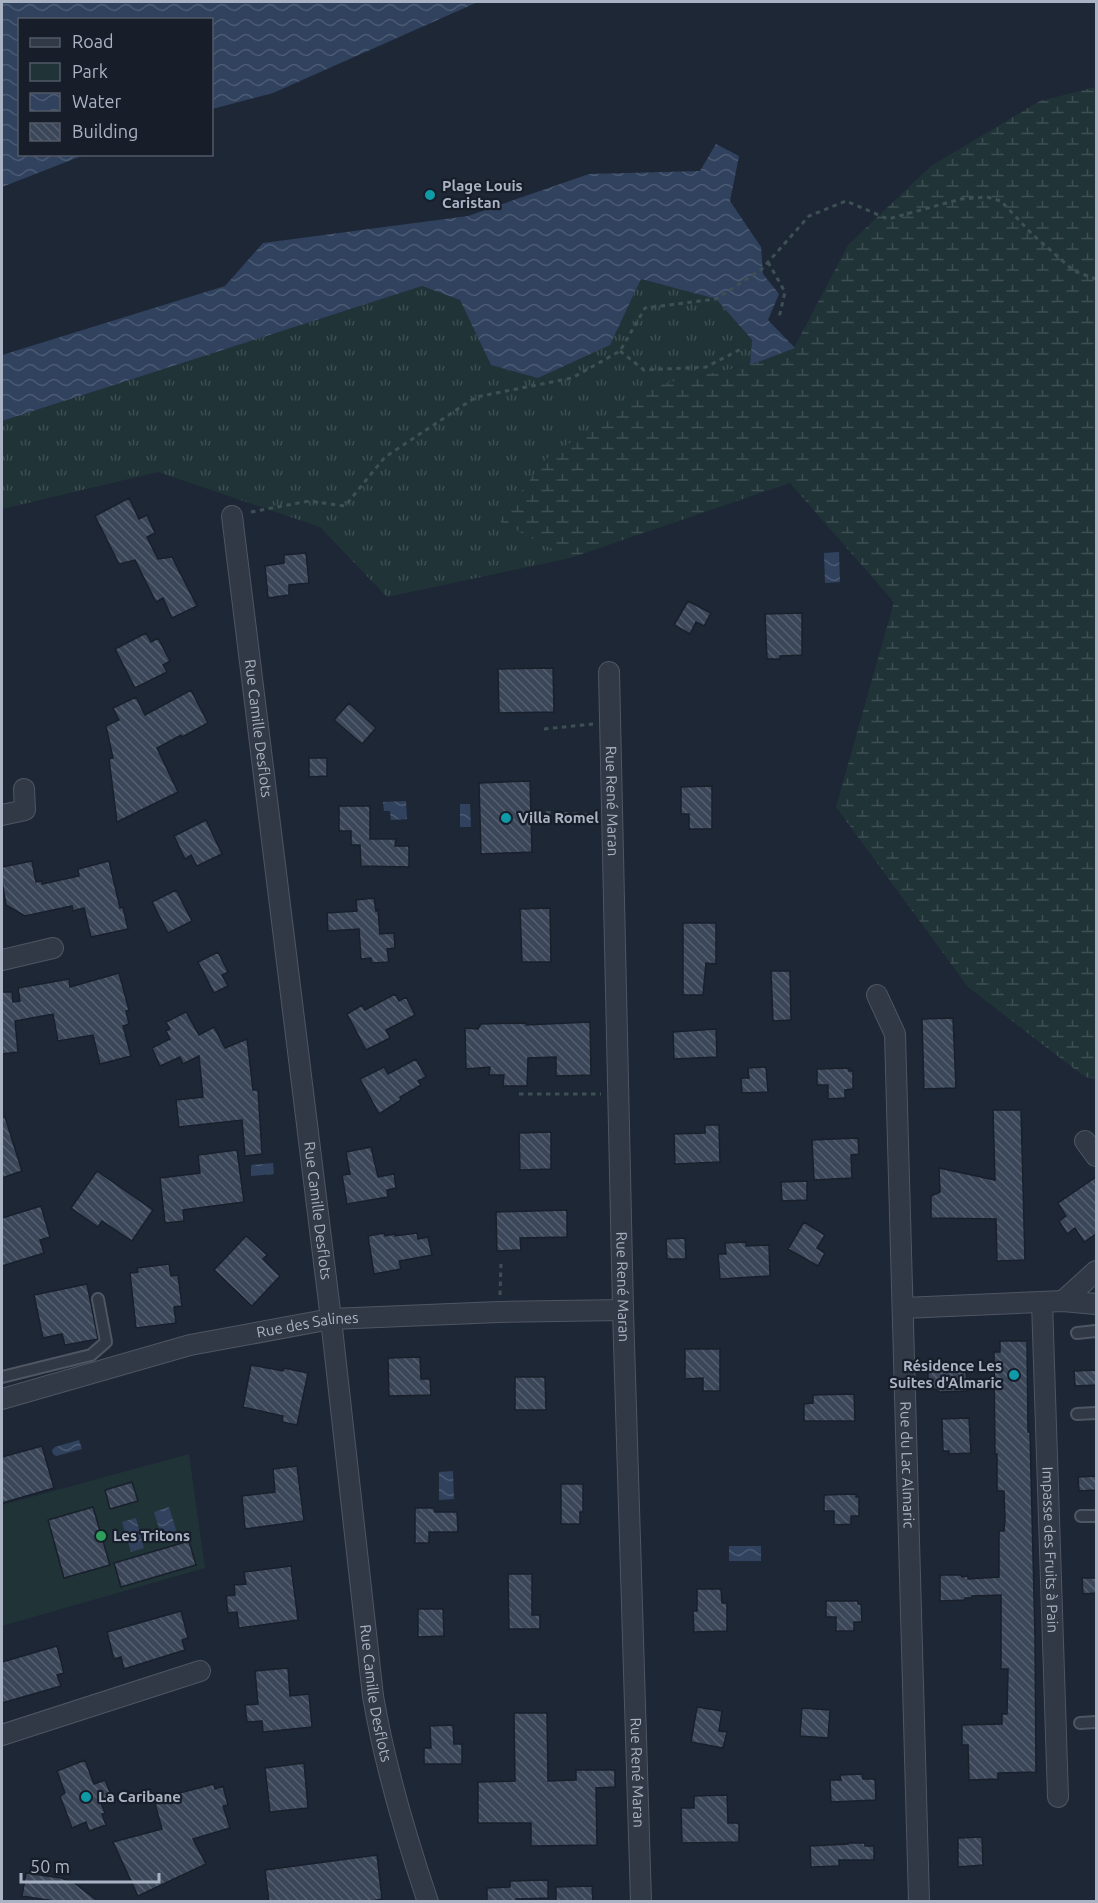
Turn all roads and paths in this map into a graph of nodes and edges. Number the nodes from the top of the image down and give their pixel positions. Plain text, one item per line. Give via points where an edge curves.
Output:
1 (768, 262) junction
2 (1096, 279) edge
3 (779, 318) dead end
4 (743, 348) dead end
5 (620, 351) junction
6 (232, 516) joint
7 (609, 672) dead end
8 (611, 722) junction
9 (544, 729) dead end
10 (24, 789) dead end
11 (537, 812) dead end
12 (2, 815) edge
13 (612, 815) junction
14 (53, 948) dead end
15 (2, 960) edge
16 (877, 995) dead end
17 (519, 1094) dead end
18 (620, 1095) junction
19 (501, 1264) dead end
20 (1096, 1271) edge
21 (98, 1299) dead end
22 (1063, 1301) junction
23 (1042, 1302) junction
24 (1096, 1304) edge
25 (903, 1308) junction
26 (623, 1310) junction
27 (499, 1312) junction
28 (331, 1319) junction
29 (1096, 1331) edge
30 (1077, 1333) dead end
31 (2, 1377) edge
32 (2, 1399) edge
33 (1096, 1413) edge
34 (1077, 1414) dead end
35 (1081, 1516) dead end
36 (1096, 1516) edge
37 (200, 1671) dead end
38 (1096, 1722) edge
39 (1080, 1723) dead end
40 (2, 1735) edge
41 (1058, 1797) dead end
42 (428, 1902) edge
43 (641, 1902) edge
44 (920, 1902) edge

1 - 2 path via 809,216 846,201 888,219 961,199 987,197 1001,201 1074,271
1 - 3 path via 785,292
1 - 5 path via 716,299 645,308
4 - 5 path via 706,367 644,370
5 - 6 path via 572,378 476,397 385,457 345,506 309,501
6 - 28 street, Rue Camille Desflots
7 - 8 street, Rue René Maran
8 - 9 path
8 - 13 street, Rue René Maran
10 - 12 street via 25,810
11 - 13 path
13 - 18 street, Rue René Maran
14 - 15 street
16 - 25 street, Rue du Lac Almaric via 895,1034
17 - 18 path
18 - 26 street, Rue René Maran
19 - 27 path
20 - 22 street
21 - 31 lane via 106,1342 99,1350
22 - 23 street
22 - 24 street
23 - 25 street
23 - 41 street, Impasse des Fruits à Pain
25 - 44 street, Rue du Lac Almaric
26 - 27 street, Rue des Salines
26 - 43 street, Rue René Maran
27 - 28 street, Rue des Salines
28 - 32 street, Rue des Salines via 190,1345
28 - 42 street, Rue Camille Desflots via 373,1696 381,1743
29 - 30 lane
33 - 34 lane
35 - 36 lane
37 - 40 street
38 - 39 lane

